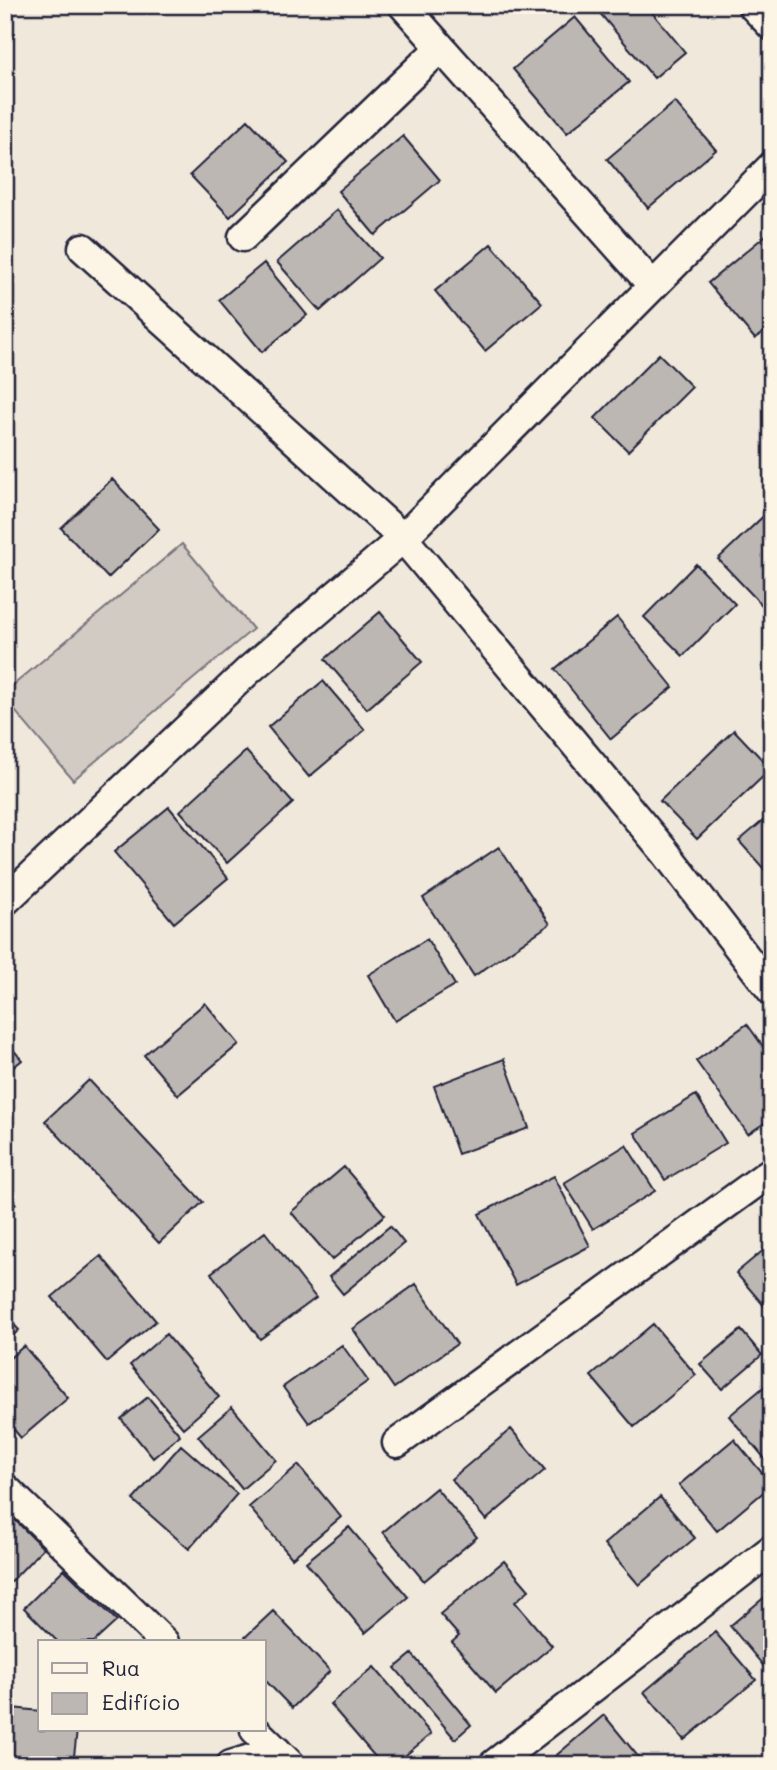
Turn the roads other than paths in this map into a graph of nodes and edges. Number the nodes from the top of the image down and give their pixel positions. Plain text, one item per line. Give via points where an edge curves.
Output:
1 (403, 5) edge
2 (752, 5) edge
3 (772, 26) edge
4 (440, 48) junction
5 (772, 166) edge
6 (243, 237) dead end
7 (83, 248) dead end
8 (653, 286) junction
9 (403, 538) junction
10 (5, 901) edge
11 (772, 991) edge
12 (772, 1171) edge
13 (397, 1443) dead end
14 (5, 1488) edge
15 (772, 1549) edge
16 (162, 1640) edge
17 (257, 1732) edge
18 (284, 1758) edge
19 (231, 1765) edge
20 (493, 1765) edge

1 - 4 street
2 - 3 street
4 - 6 street
4 - 8 street
5 - 8 street
7 - 9 street
8 - 9 street
9 - 10 street via 248,670
9 - 11 street via 665,852
12 - 13 street
14 - 16 street
15 - 20 street
17 - 18 street
18 - 19 street

